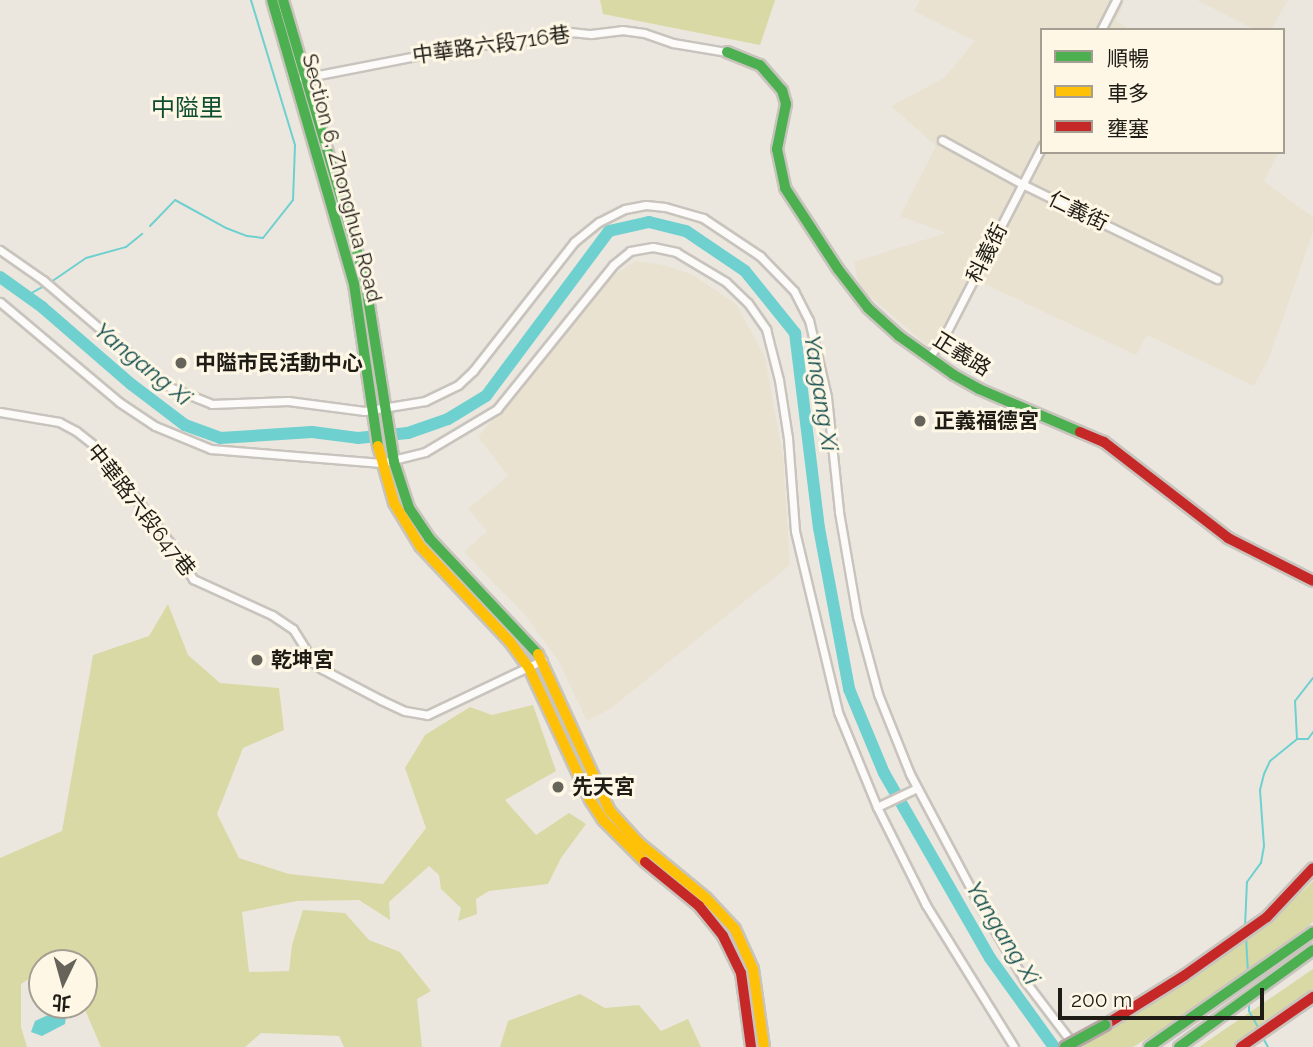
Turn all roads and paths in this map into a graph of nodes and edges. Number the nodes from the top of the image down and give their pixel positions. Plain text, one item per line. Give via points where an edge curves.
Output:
1 (272, 0) edge
2 (284, 0) edge
3 (1116, 0) edge
4 (1102, 28) edge
5 (727, 52) joint
6 (301, 79) junction
7 (942, 140) dead end
8 (1040, 150) edge
9 (1022, 184) junction
10 (0, 250) edge
11 (1217, 279) dead end
12 (0, 302) edge
13 (929, 357) junction
14 (386, 409) junction
15 (373, 410) junction
16 (0, 412) edge
17 (394, 462) junction
18 (381, 463) junction
19 (1313, 581) edge
20 (543, 660) junction
21 (529, 668) junction
22 (917, 788) junction
23 (877, 807) junction
24 (1313, 868) edge
25 (1313, 932) edge
26 (1313, 950) edge
27 (1313, 997) edge
28 (751, 1047) edge
29 (764, 1047) edge
30 (1014, 1047) edge
31 (1065, 1047) edge
32 (1076, 1047) edge
33 (1149, 1047) edge
34 (1179, 1047) edge
35 (1241, 1047) edge

1 - 6 main road, Section 6, Zhonghua Road
2 - 6 main road, Section 6, Zhonghua Road
3 - 4 street
5 - 6 street, 中華路六段716巷 via 622,30 562,31 518,43 467,46
5 - 13 main road, 正義路 via 760,65 782,90 786,104 777,149 779,169 785,188 838,269 868,308
6 - 14 main road, Section 6, Zhonghua Road via 365,279
6 - 15 main road, Section 6, Zhonghua Road via 354,284
7 - 9 street, 仁義街
8 - 9 street, 科義街
9 - 11 street, 仁義街
9 - 13 street, 科義街 via 944,337
10 - 15 street via 43,280 167,386 212,404 288,401
12 - 18 street via 119,402 155,426 212,449
13 - 19 main road, 正義路 via 979,389 1104,442 1228,538
14 - 15 street
14 - 17 main road, Section 6, Zhonghua Road
14 - 22 street via 425,401 458,385 574,242 625,209 665,207 703,218 760,256 794,291 809,320 827,397 839,512 857,616 878,694
15 - 18 main road, Section 6, Zhonghua Road
16 - 21 street, 中華路六段647巷 via 59,422 76,431 94,445 193,579 272,615 293,629 314,663 381,701 427,715
17 - 18 street
17 - 20 main road via 409,508 429,538
17 - 23 street via 425,452 497,409 613,265 630,251 653,247 676,252 726,282 766,329 788,438 795,531 838,712
18 - 21 main road via 394,503 420,546
20 - 21 street, 中華路六段647巷
20 - 29 main road via 610,811 735,929 753,969
21 - 28 main road via 603,820 631,851 699,906 723,936 741,973
22 - 23 street
22 - 32 street via 1025,981
23 - 30 street via 926,905
24 - 31 main road, bridge via 1267,917
25 - 33 main road
26 - 34 main road
27 - 35 main road

